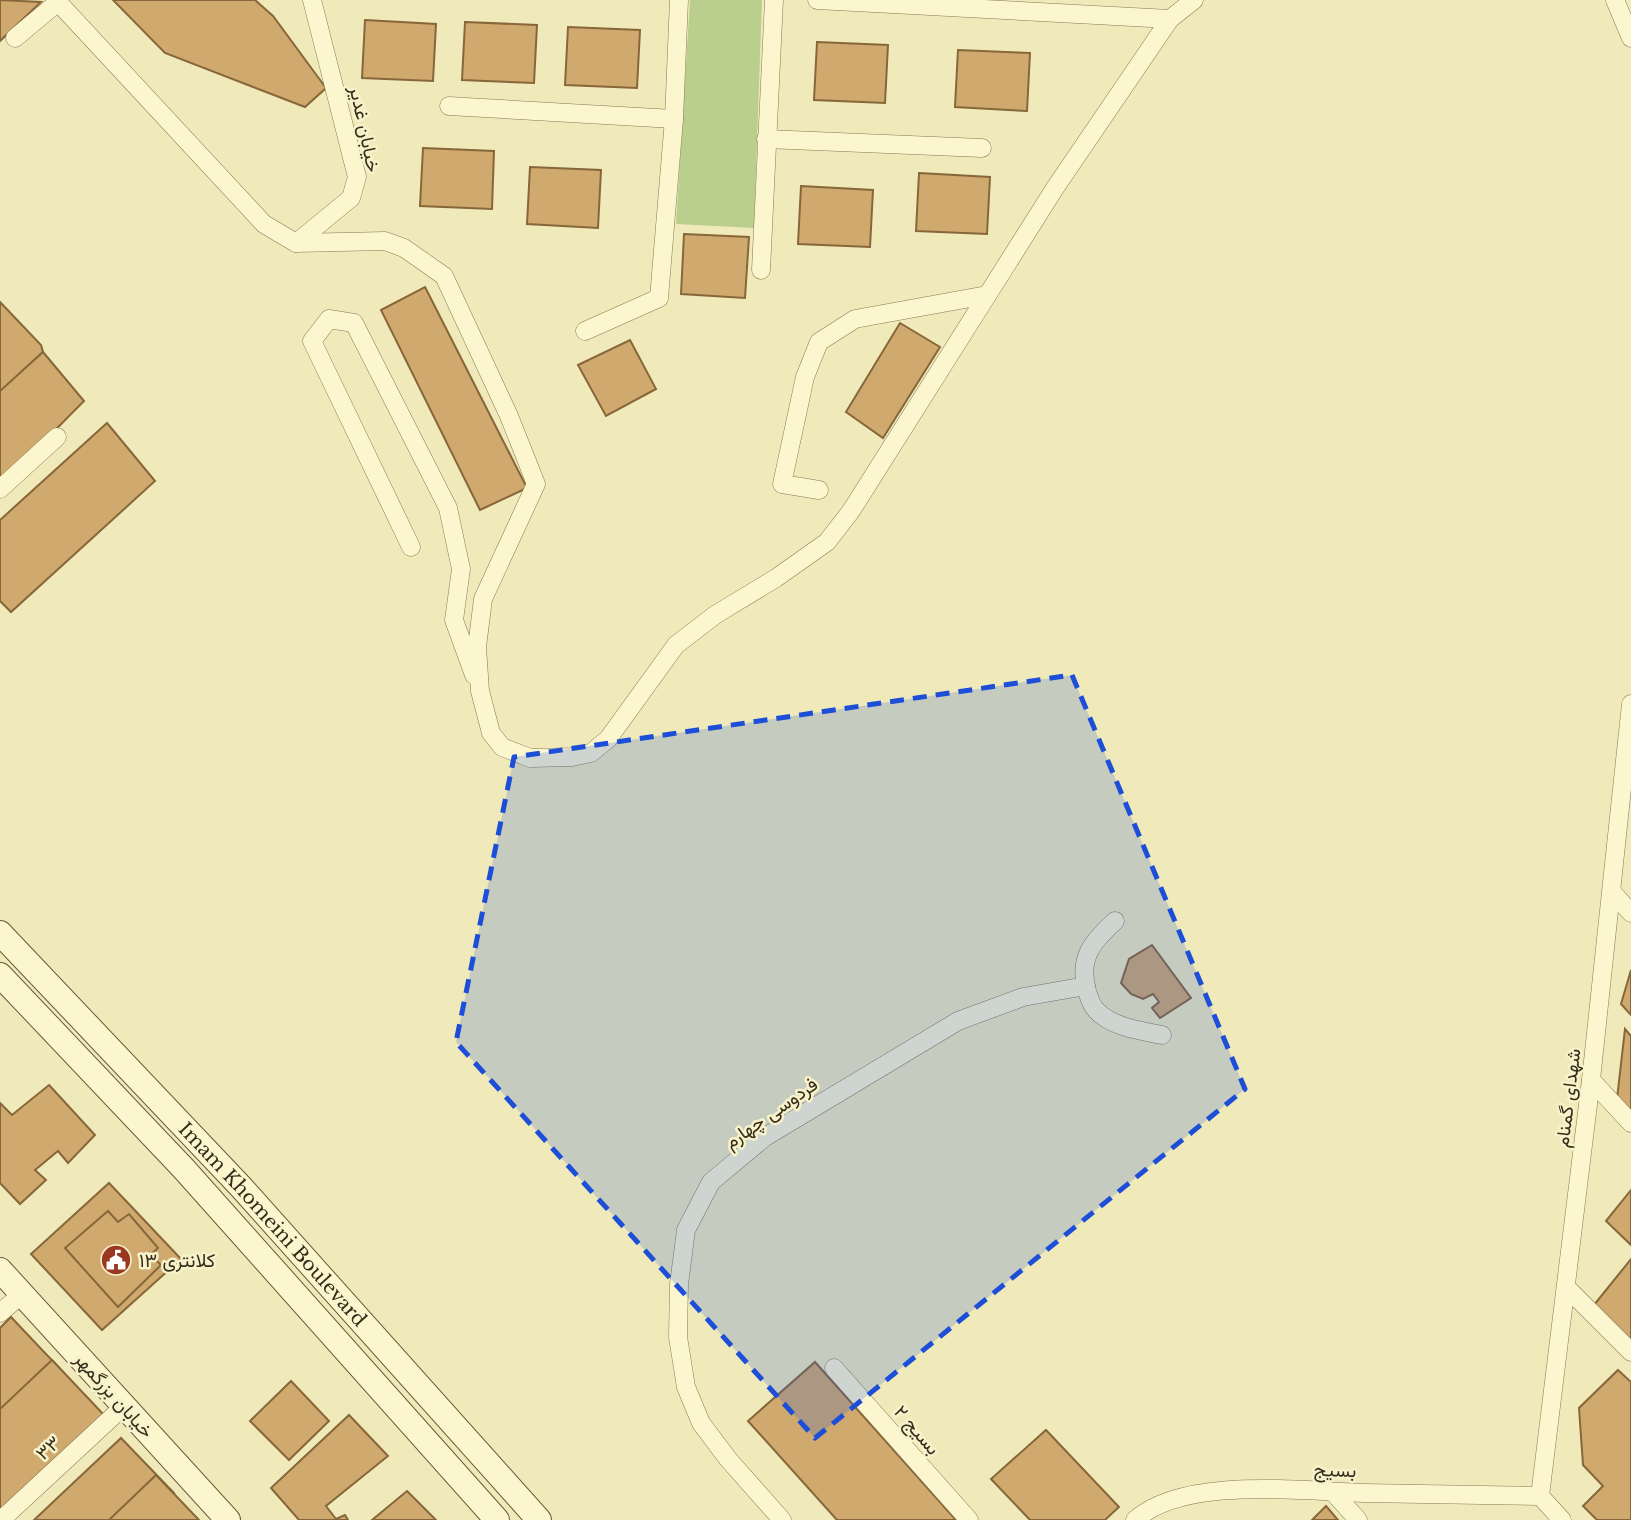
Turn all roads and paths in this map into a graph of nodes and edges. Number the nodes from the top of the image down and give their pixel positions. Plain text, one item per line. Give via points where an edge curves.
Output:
1 (312, 0) edge
2 (679, 0) edge
3 (774, 0) edge
4 (817, 0) edge
5 (1194, 0) edge
6 (1615, 0) edge
7 (57, 1) edge
8 (1170, 19) junction
9 (15, 38) dead end
10 (1631, 38) edge
11 (449, 106) dead end
12 (674, 119) junction
13 (766, 139) junction
14 (982, 148) dead end
15 (296, 243) junction
16 (761, 270) dead end
17 (987, 295) junction
18 (584, 331) dead end
19 (57, 437) dead end
20 (0, 489) edge
21 (819, 490) dead end
22 (411, 547) dead end
23 (480, 691) junction
24 (1631, 708) edge
25 (1612, 892) junction
26 (1631, 913) edge
27 (1115, 921) dead end
28 (0, 933) edge
29 (0, 975) edge
30 (1086, 986) junction
31 (1162, 1035) dead end
32 (1591, 1080) junction
33 (1631, 1123) edge
34 (0, 1270) edge
35 (1566, 1287) junction
36 (22, 1294) junction
37 (0, 1313) edge
38 (1631, 1352) edge
39 (834, 1368) dead end
40 (124, 1406) junction
41 (1333, 1492) junction
42 (1540, 1496) junction
43 (1, 1520) edge
44 (228, 1520) edge
45 (497, 1520) edge
46 (539, 1520) edge
47 (782, 1520) edge
48 (969, 1520) edge
49 (1135, 1520) edge
50 (1358, 1520) edge
51 (1562, 1520) edge

1 - 15 street, خیابان غدیر via 357,177 351,198
2 - 12 street
3 - 13 street
4 - 8 street
5 - 8 street
6 - 10 street
7 - 9 street
7 - 15 street via 264,224
8 - 17 street
11 - 12 street
12 - 18 street via 659,298
13 - 14 street
13 - 16 street
15 - 23 street via 385,241 404,248 444,276 509,416 536,484 483,599 477,647
17 - 21 street via 855,319 820,342 806,377 782,484
17 - 23 street via 827,542 676,645 608,739 592,753 530,758 502,747 491,733
19 - 20 street
22 - 23 street via 312,341 329,319 354,323 448,508 461,569 454,620
24 - 25 street, شهدای گمنام
25 - 26 street
25 - 32 street, شهدای گمنام
27 - 30 street via 1085,955
28 - 46 main road, Imam Khomeini Boulevard via 241,1187
29 - 45 main road, Imam Khomeini Boulevard via 184,1169
30 - 31 street via 1096,1011 1133,1029
30 - 47 street, فردوسی چهارم via 1023,997 958,1021 765,1137 711,1182 684,1243 678,1337 686,1387 701,1423
32 - 33 street
32 - 35 street, شهدای گمنام
34 - 36 main road, خیابان بزرگمهر
35 - 38 street
35 - 42 street, شهدای گمنام
36 - 37 street
36 - 40 main road, خیابان بزرگمهر
39 - 48 street, بسیج ۲
40 - 43 street, ۳۳
40 - 44 main road, خیابان بزرگمهر
41 - 42 street, بسیج
41 - 49 street, بسیج via 1265,1488 1199,1494 1146,1510
41 - 50 street
42 - 51 street

